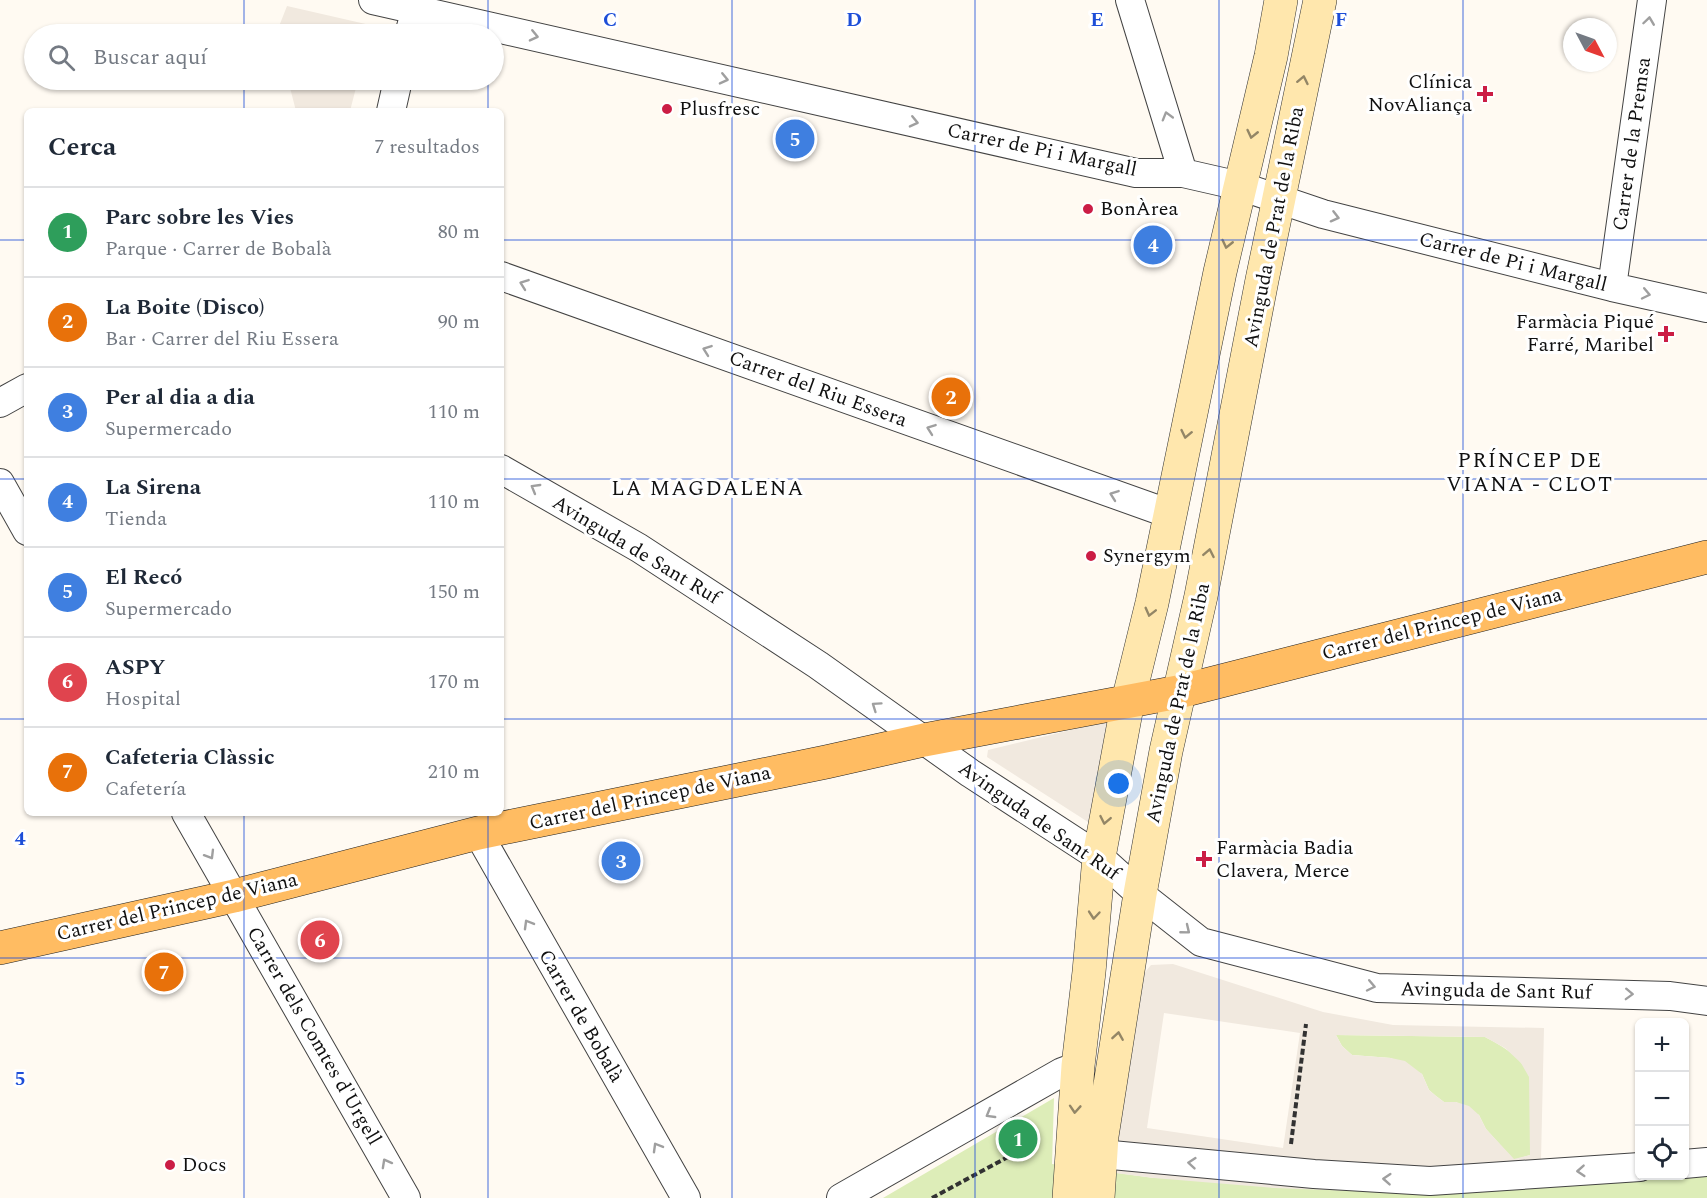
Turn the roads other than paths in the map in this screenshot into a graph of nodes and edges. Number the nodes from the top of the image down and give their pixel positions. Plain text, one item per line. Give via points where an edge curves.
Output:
1 (373, 0) edge
2 (1131, 0) edge
3 (1281, 0) edge
4 (1320, 0) edge
5 (1652, 0) edge
6 (415, 11) edge
7 (473, 24) edge
8 (504, 31) edge
9 (396, 90) edge
10 (392, 108) edge
11 (1183, 173) junction
12 (1240, 186) junction
13 (1279, 199) junction
14 (504, 277) edge
15 (1612, 287) junction
16 (1707, 308) edge
17 (24, 390) edge
18 (0, 403) edge
19 (504, 471) edge
20 (0, 483) edge
21 (1170, 514) junction
22 (24, 526) edge
23 (1707, 556) edge
24 (1178, 692) junction
25 (1128, 701) junction
26 (924, 740) junction
27 (188, 816) edge
28 (478, 833) junction
29 (1098, 857) junction
30 (1140, 894) junction
31 (234, 896) junction
32 (0, 948) edge
33 (1707, 1002) edge
34 (1078, 1066) junction
35 (1101, 1154) junction
36 (1707, 1162) edge
37 (1689, 1164) edge
38 (1635, 1167) edge
39 (406, 1198) edge
40 (686, 1198) edge
41 (841, 1198) edge
42 (1069, 1198) edge
43 (1098, 1198) edge

1 - 6 street, Carrer de Pi i Margall
11 -> 2 street
3 -> 12 main road, Avinguda de Prat de la Riba
13 -> 4 main road, Avinguda de Prat de la Riba
15 -> 5 street, Carrer de la Premsa
6 -> 7 street, Carrer de Pi i Margall
8 -> 11 street, Carrer de Pi i Margall via 1136,173
9 - 10 street
11 - 12 street, Carrer de Pi i Margall
12 - 13 street, Carrer de Pi i Margall
12 -> 21 main road, Avinguda de Prat de la Riba
13 -> 15 street, Carrer de Pi i Margall via 1323,214
24 -> 13 main road, Avinguda de Prat de la Riba via 1201,596
21 -> 14 street, Carrer del Riu Essera
15 -> 16 street, Carrer de Pi i Margall
17 - 18 street
26 -> 19 street, Avinguda de Sant Ruf via 639,548
20 - 22 street
21 -> 25 main road, Avinguda de Prat de la Riba
23 - 24 main road, Carrer del Princep de Viana
24 - 25 main road, Carrer del Princep de Viana
24 - 30 main road, Avinguda de Prat de la Riba
25 - 26 main road, Carrer del Princep de Viana
25 -> 29 main road, Avinguda de Prat de la Riba
26 - 28 main road, Carrer del Princep de Viana
26 - 29 street, Avinguda de Sant Ruf
27 -> 31 street, Carrer dels Comtes d'Urgell
28 - 31 main road, Carrer del Princep de Viana
40 -> 28 street, Carrer de Bobalà
29 - 30 street, Avinguda de Sant Ruf
29 -> 34 main road, Avinguda de Prat de la Riba
30 -> 33 street, Avinguda de Sant Ruf via 1201,942 1377,988 1670,996
35 -> 30 main road, Avinguda de Prat de la Riba
31 - 32 main road, Carrer del Princep de Viana
39 -> 31 street, Carrer dels Comtes d'Urgell
34 -> 41 street
34 -> 42 main road, Avinguda de Prat de la Riba
38 -> 35 street via 1430,1181
35 - 43 main road, Avinguda de Prat de la Riba
36 - 37 street

